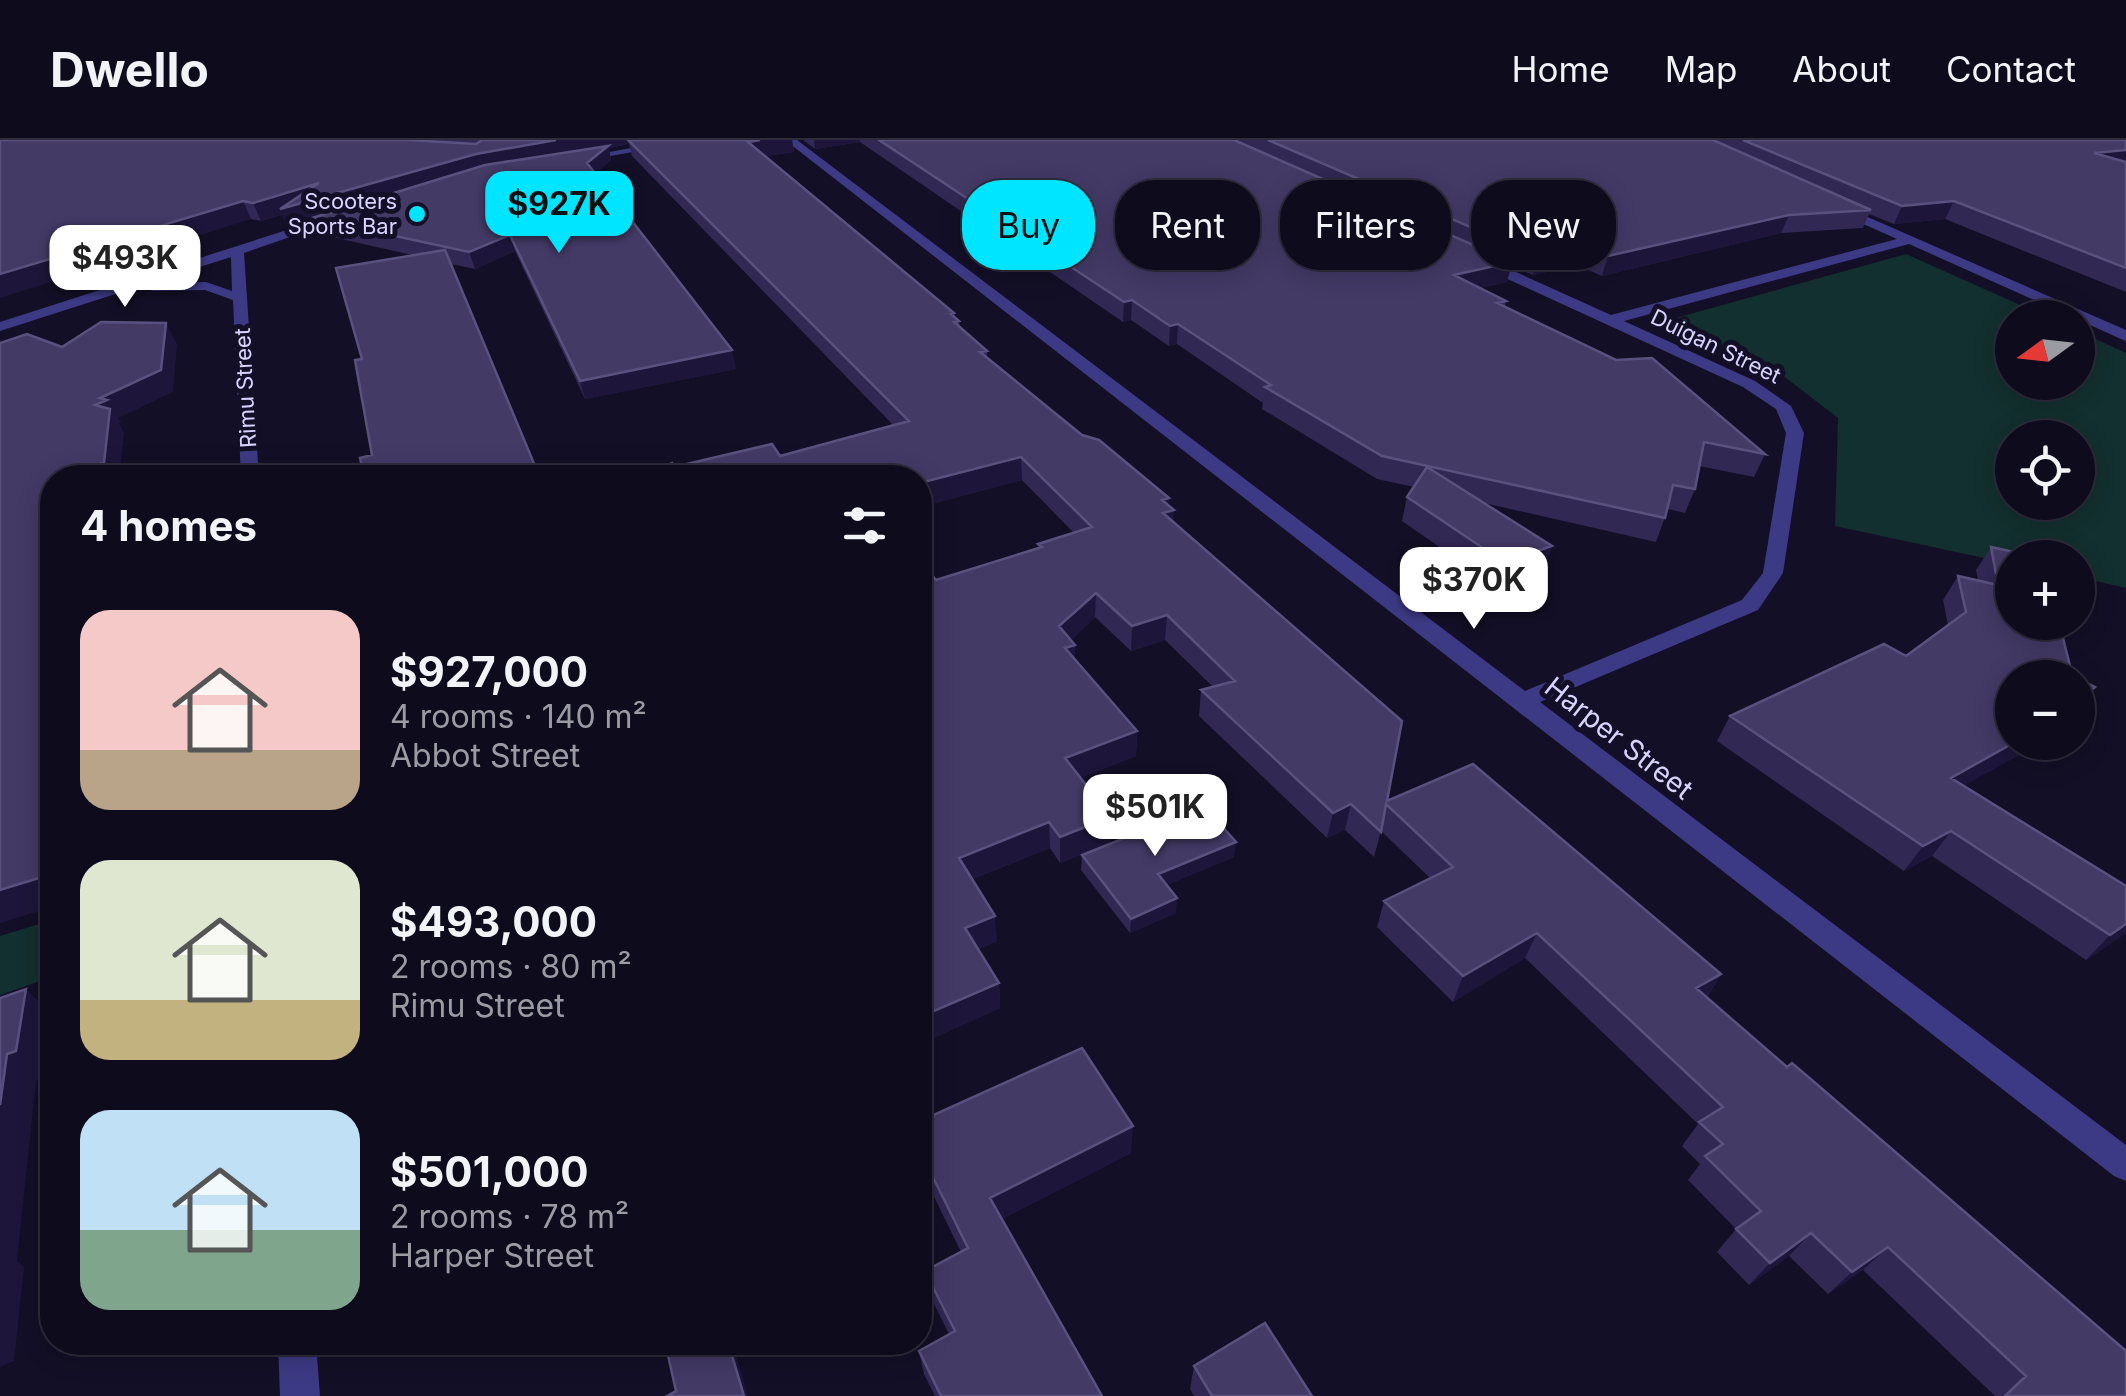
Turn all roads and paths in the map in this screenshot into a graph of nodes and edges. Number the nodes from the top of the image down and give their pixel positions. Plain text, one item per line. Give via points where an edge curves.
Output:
1 (694, 140) edge
2 (790, 140) edge
3 (564, 158) edge
4 (1820, 200) edge
5 (360, 212) edge
6 (1909, 240) junction
7 (237, 251) junction
8 (1465, 255) edge
9 (113, 291) junction
10 (240, 298) junction
11 (1611, 320) junction
12 (0, 327) edge
13 (2126, 336) edge
14 (249, 465) edge
15 (1522, 701) junction
16 (2126, 1165) edge
17 (298, 1355) edge
18 (300, 1396) edge

1 - 3 street
2 - 15 street, Harper Street
4 - 6 street
5 - 7 street
6 - 11 street
6 - 13 street
7 - 9 street
7 - 10 street, Rimu Street
8 - 11 street, Duigan Street
9 - 10 street, Rimu Street via 206,286
9 - 12 street
10 - 14 street, Rimu Street
11 - 15 street, Duigan Street via 1749,384 1792,419 1772,573 1750,605
15 - 16 street, Harper Street
17 - 18 street

